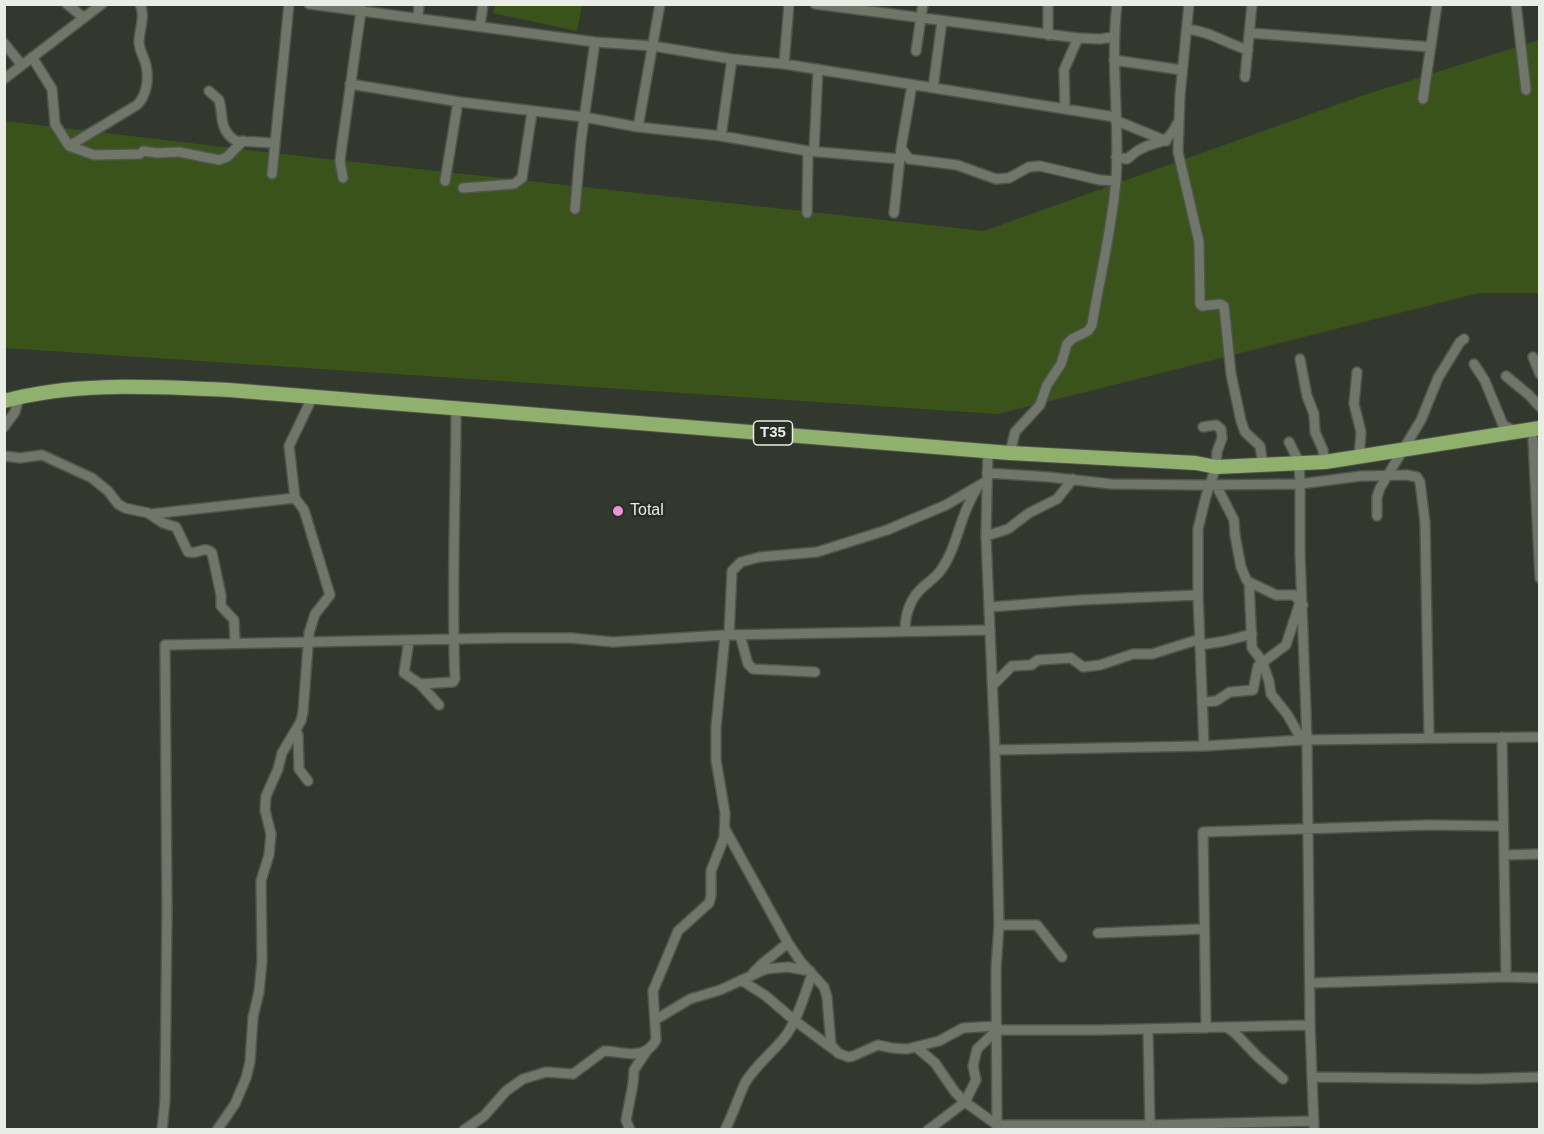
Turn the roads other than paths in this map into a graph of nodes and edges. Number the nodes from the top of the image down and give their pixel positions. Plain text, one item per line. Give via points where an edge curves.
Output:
1 (67, 4) edge
2 (102, 4) edge
3 (140, 4) edge
4 (289, 4) edge
5 (309, 4) edge
6 (419, 4) edge
7 (483, 4) edge
8 (660, 4) edge
9 (789, 4) edge
10 (815, 4) edge
11 (923, 4) edge
12 (1048, 4) edge
13 (1118, 4) edge
14 (1189, 4) edge
15 (1252, 4) edge
16 (1437, 4) edge
17 (1516, 4) edge
18 (848, 6) edge
19 (361, 8) edge
20 (887, 9) edge
21 (84, 18) junction
22 (418, 18) junction
23 (920, 18) junction
24 (942, 21) junction
25 (480, 26) junction
26 (1186, 30) junction
27 (1250, 33) junction
28 (1048, 35) junction
29 (1113, 37) junction
30 (1078, 38) junction
31 (595, 42) junction
32 (4, 43) edge
33 (653, 46) junction
34 (1431, 47) junction
35 (1248, 50) junction
36 (916, 51) dead end
37 (32, 57) junction
38 (732, 59) junction
39 (1114, 60) junction
40 (21, 64) junction
41 (784, 64) junction
42 (818, 69) junction
43 (1182, 70) junction
44 (1245, 77) dead end
45 (4, 79) edge
46 (350, 84) junction
47 (912, 85) junction
48 (933, 88) junction
49 (1526, 90) dead end
50 (209, 91) dead end
51 (1424, 99) dead end
52 (458, 102) junction
53 (1065, 109) junction
54 (532, 112) junction
55 (584, 117) junction
56 (1115, 118) junction
57 (1179, 118) junction
58 (638, 127) junction
59 (722, 136) junction
60 (243, 141) junction
61 (1165, 141) junction
62 (275, 143) junction
63 (69, 146) junction
64 (901, 148) junction
65 (811, 151) junction
66 (1178, 152) junction
67 (1116, 157) junction
68 (900, 159) junction
69 (272, 174) dead end
70 (343, 178) dead end
71 (1116, 181) junction
72 (445, 182) dead end
73 (463, 188) dead end
74 (575, 209) dead end
75 (807, 213) dead end
76 (894, 213) dead end
77 (1464, 339) dead end
78 (1533, 357) dead end
79 (1300, 359) dead end
80 (1474, 364) dead end
81 (1357, 372) dead end
82 (1539, 374) edge
83 (1506, 376) dead end
84 (19, 397) junction
85 (312, 398) junction
86 (4, 401) edge
87 (1539, 407) edge
88 (456, 409) junction
89 (4, 427) edge
90 (1203, 427) dead end
91 (1531, 435) edge
92 (1289, 442) dead end
93 (988, 450) junction
94 (1403, 450) junction
95 (1010, 453) junction
96 (4, 456) edge
97 (1359, 458) junction
98 (1299, 462) junction
99 (1325, 462) junction
100 (1263, 465) junction
101 (1216, 467) junction
102 (1390, 475) junction
103 (987, 477) junction
104 (1073, 479) junction
105 (1300, 484) junction
106 (1214, 485) junction
107 (978, 487) junction
108 (295, 498) junction
109 (1538, 511) edge
110 (151, 514) junction
111 (1377, 516) dead end
112 (986, 536) junction
113 (1539, 578) edge
114 (1248, 582) junction
115 (1198, 595) junction
116 (1302, 603) junction
117 (990, 607) junction
118 (990, 630) junction
119 (905, 631) junction
120 (1252, 634) junction
121 (727, 635) junction
122 (740, 635) junction
123 (409, 640) junction
124 (453, 640) junction
125 (309, 641) junction
126 (235, 642) junction
127 (1200, 642) junction
128 (1262, 662) junction
129 (815, 672) dead end
130 (420, 684) junction
131 (993, 685) junction
132 (1202, 702) junction
133 (439, 705) dead end
134 (296, 731) junction
135 (1429, 737) junction
136 (1502, 737) junction
137 (1539, 737) edge
138 (1304, 740) junction
139 (1204, 746) junction
140 (995, 750) junction
141 (308, 781) dead end
142 (1503, 826) junction
143 (725, 829) junction
144 (1308, 829) junction
145 (1539, 854) edge
146 (1504, 855) junction
147 (999, 924) junction
148 (1203, 929) junction
149 (1098, 933) dead end
150 (788, 944) junction
151 (1062, 957) dead end
152 (811, 972) junction
153 (752, 975) junction
154 (1506, 977) junction
155 (1539, 978) edge
156 (741, 980) junction
157 (1311, 982) junction
158 (655, 1020) junction
159 (795, 1021) junction
160 (1311, 1025) junction
161 (1227, 1027) junction
162 (997, 1028) junction
163 (1206, 1028) junction
164 (1148, 1029) junction
165 (916, 1047) junction
166 (648, 1049) junction
167 (835, 1051) junction
168 (1313, 1077) junction
169 (1539, 1077) edge
170 (1283, 1079) dead end
171 (965, 1102) junction
172 (1314, 1125) edge
173 (997, 1127) edge
174 (1150, 1127) edge
175 (162, 1130) edge
176 (217, 1130) edge
177 (464, 1130) edge
178 (630, 1130) edge
179 (725, 1130) edge
180 (928, 1130) edge

1 - 21 street
2 - 21 street
3 - 63 street via 139,43 147,72 144,96 137,105
4 - 62 street
5 - 19 street
6 - 22 street
7 - 25 street
8 - 33 street
9 - 41 street
10 - 18 street
11 - 23 street
12 - 28 street
13 - 29 street
14 - 26 street
15 - 27 street
16 - 34 street
17 - 49 street
18 - 20 street
19 - 22 street
19 - 46 street
20 - 23 street
21 - 37 street
22 - 25 street
23 - 24 street
23 - 36 street
24 - 28 street
24 - 48 street
25 - 31 street
26 - 35 street via 1210,33
26 - 43 street
27 - 34 street
27 - 35 street
28 - 30 street
29 - 30 street
29 - 39 street
30 - 53 street via 1064,70
31 - 33 street
31 - 55 street
32 - 40 street
33 - 38 street
33 - 58 street
34 - 51 street
35 - 44 street
37 - 40 street
37 - 63 street via 52,89 55,124
38 - 41 street
38 - 59 street
39 - 43 street
39 - 56 street
40 - 45 street
41 - 42 street
42 - 47 street
42 - 65 street
43 - 57 street
46 - 52 street
46 - 70 street via 340,162
47 - 48 street
47 - 64 street
48 - 53 street
50 - 60 street via 220,102 223,127 234,140
52 - 54 street
52 - 72 street
53 - 56 street
54 - 55 street
54 - 73 street via 522,178 514,184
55 - 58 street
55 - 74 street
56 - 61 street
56 - 67 street
57 - 61 street
57 - 66 street
58 - 59 street
59 - 65 street
60 - 62 street
60 - 63 street via 219,160 180,152 94,155
61 - 66 street
61 - 67 street via 1141,149 1128,159
62 - 69 street
64 - 68 street
64 - 71 street via 906,157 914,160 957,165 996,179 1040,166
65 - 68 street
65 - 75 street
66 - 100 street via 1199,242 1200,304 1224,306 1231,375 1241,421 1245,432 1258,442
67 - 71 street
68 - 76 street
71 - 95 street via 1111,231 1092,325 1067,344 1040,405 1015,432
77 - 94 street via 1438,378 1421,420
78 - 82 street
79 - 99 street
80 - 91 street via 1503,424
81 - 97 street via 1353,404 1361,432
83 - 87 street
84 - 85 highway, T35 via 77,388 154,387
84 - 86 highway, T35
84 - 89 street via 15,412
85 - 88 highway, T35
85 - 108 street via 289,446
88 - 93 highway, T35
88 - 124 street
90 - 101 street via 1214,424 1221,429
91 - 94 highway, T35
91 - 109 street
92 - 98 street
93 - 95 highway, T35
93 - 103 street
94 - 97 highway, T35
94 - 102 street
95 - 101 highway, T35
96 - 110 street via 42,456 92,478 125,508
97 - 99 highway, T35
98 - 99 highway, T35
98 - 100 highway, T35
98 - 105 street
100 - 101 highway, T35
101 - 106 street
102 - 105 street
102 - 111 street via 1378,493
102 - 135 street via 1413,476 1422,490
103 - 104 street
103 - 107 street
103 - 112 street
104 - 106 street via 1111,484
104 - 112 street via 1057,500 1029,513 1008,530
105 - 106 street
105 - 116 street
106 - 114 street via 1233,518
106 - 115 street via 1206,496 1198,529
107 - 119 street via 950,555 913,599
107 - 121 street via 907,522 831,548 807,555 741,562 732,571
108 - 110 street
108 - 125 street via 304,510 330,594 315,614
109 - 113 street
110 - 126 street via 176,527 189,552 206,549 212,553 221,606 234,620
112 - 117 street
114 - 116 street via 1276,595 1294,595
114 - 120 street
115 - 117 street
115 - 127 street
116 - 128 street via 1286,645
116 - 138 street
117 - 118 street
118 - 119 street
118 - 131 street
119 - 122 street
120 - 127 street via 1225,642
120 - 128 street via 1252,648
121 - 122 street
121 - 124 street via 613,642 571,638
121 - 143 street via 716,728
122 - 129 street via 753,669
123 - 124 street
123 - 125 street
123 - 130 street via 404,671
124 - 130 street via 455,680
125 - 126 street
125 - 134 street via 303,712
126 - 175 street via 165,645 167,911
127 - 131 street via 1083,667 1071,658 1038,660 1030,665 1012,666
127 - 132 street
128 - 132 street via 1252,691 1233,691 1216,701
128 - 138 street via 1272,696
130 - 133 street
131 - 140 street
132 - 139 street
134 - 141 street via 299,769
134 - 176 street via 282,753 265,803 271,834 260,885 262,961 248,1069 235,1104
135 - 136 street
135 - 138 street
136 - 137 street
136 - 142 street
138 - 139 street
138 - 144 street
139 - 140 street
140 - 147 street
142 - 144 street
142 - 146 street
143 - 150 street
143 - 158 street via 711,872 709,903 678,931 653,991
144 - 148 street via 1203,832
144 - 157 street
145 - 146 street
146 - 154 street
147 - 151 street via 1037,925
147 - 162 street
148 - 149 street
148 - 163 street
150 - 152 street
150 - 153 street
152 - 153 street via 780,967
152 - 159 street
152 - 167 street via 827,997 831,1045
153 - 156 street
154 - 155 street
154 - 157 street
156 - 158 street via 690,999
156 - 159 street
157 - 160 street
158 - 166 street via 656,1040
159 - 167 street
159 - 179 street via 737,1097
160 - 161 street
160 - 168 street
161 - 163 street
161 - 170 street
162 - 164 street
162 - 165 street via 963,1028 945,1039
162 - 171 street via 977,1049 973,1066 976,1080
162 - 173 street
163 - 164 street
164 - 174 street
165 - 167 street via 878,1045 848,1057
165 - 171 street via 935,1063
166 - 177 street via 625,1054 604,1051 573,1074 546,1072 523,1079
166 - 178 street via 634,1070 626,1116
168 - 169 street
168 - 172 street
171 - 173 street
171 - 180 street
172 - 174 street
173 - 174 street

